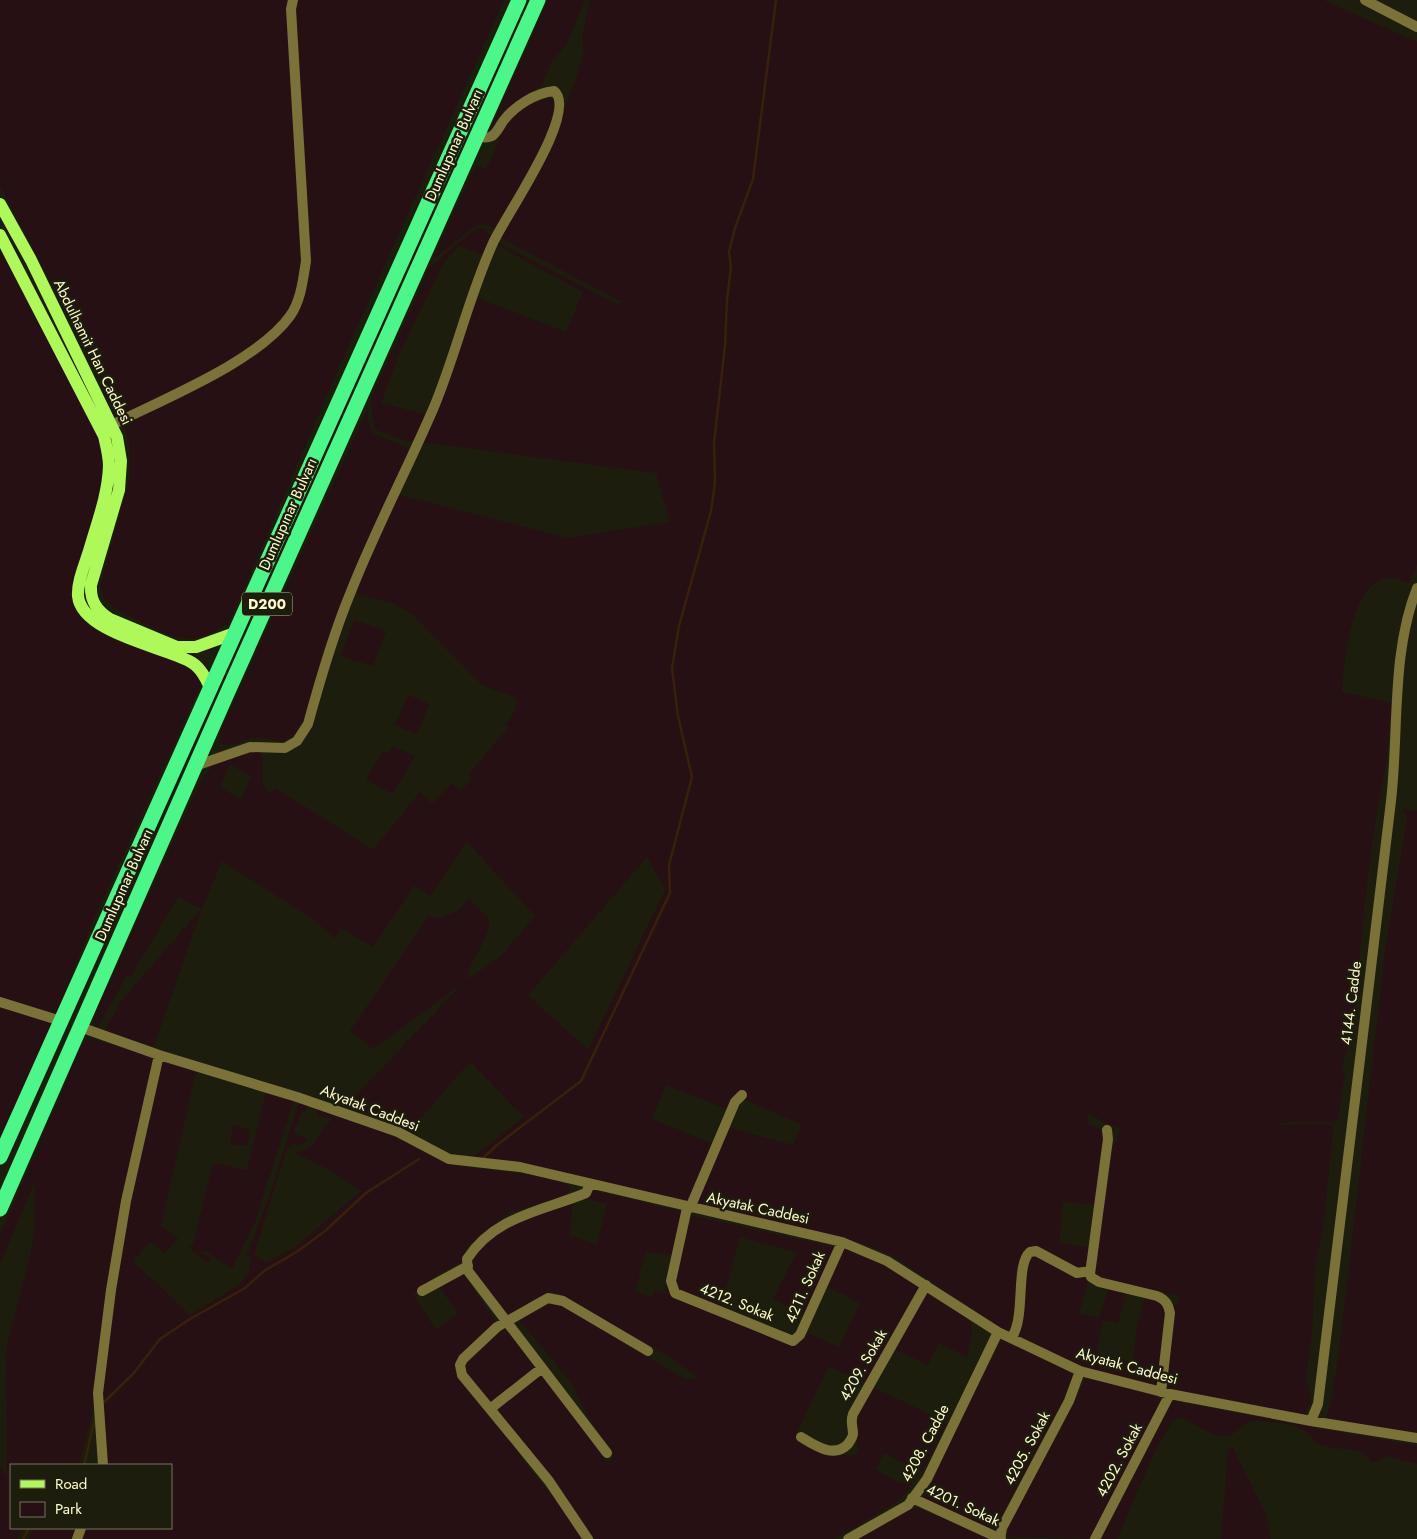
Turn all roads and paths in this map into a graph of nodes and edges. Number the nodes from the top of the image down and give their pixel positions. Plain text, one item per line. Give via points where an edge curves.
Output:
1 (293, 0) edge
2 (519, 0) edge
3 (538, 0) edge
4 (1365, 0) edge
5 (1417, 27) edge
6 (477, 136) junction
7 (0, 204) edge
8 (0, 235) edge
9 (112, 425) junction
10 (1417, 588) edge
11 (1413, 613) edge
12 (235, 633) junction
13 (210, 688) junction
14 (195, 766) junction
15 (0, 1002) edge
16 (60, 1021) junction
17 (80, 1027) junction
18 (159, 1055) junction
19 (742, 1095) dead end
20 (1107, 1130) dead end
21 (0, 1157) edge
22 (590, 1184) junction
23 (688, 1208) junction
24 (0, 1209) edge
25 (842, 1242) junction
26 (468, 1266) junction
27 (1090, 1271) junction
28 (926, 1284) junction
29 (422, 1291) dead end
30 (506, 1323) junction
31 (998, 1332) junction
32 (1012, 1338) junction
33 (793, 1342) joint
34 (648, 1351) dead end
35 (542, 1368) junction
36 (1080, 1371) junction
37 (1165, 1393) junction
38 (490, 1409) junction
39 (1311, 1421) junction
40 (801, 1436) dead end
41 (1417, 1438) edge
42 (607, 1453) dead end
43 (103, 1464) edge
44 (912, 1498) junction
45 (588, 1539) edge
46 (848, 1539) edge
47 (1001, 1539) edge
48 (1095, 1539) edge

1 - 9 street via 306,261 301,290 291,315 268,340 232,364
2 - 12 highway, Dumlupınar Bulvarı / D200
3 - 6 highway, Dumlupınar Bulvarı / D200
4 - 5 street
6 - 14 highway, Dumlupınar Bulvarı / D200
6 - 14 street via 488,138 495,134 514,109 531,99 548,92 558,94 558,112 540,160 493,242 434,406 349,595 308,724 297,741 286,748 250,746
7 - 9 main road, Abdulhamit Han Caddesi
8 - 13 main road, Abdulhamit Han Caddesi via 104,436 109,465 104,501 82,571 78,596 85,612 103,626 190,661
9 - 12 main road, Abdulhamit Han Caddesi via 120,451 121,475 114,511 91,585 94,605 110,620 177,647 196,647
10 - 11 street, 4144. Cadde
11 - 39 street, 4144. Cadde via 1404,628 1393,782 1318,1404
12 - 13 highway, Dumlupınar Bulvarı / D200
13 - 16 highway, Dumlupınar Bulvarı / D200
14 - 17 highway, Dumlupınar Bulvarı / D200
15 - 16 street
16 - 21 highway, Dumlupınar Bulvarı / D200
17 - 18 street, Akyatak Caddesi
17 - 24 highway, Dumlupınar Bulvarı / D200
18 - 22 street, Akyatak Caddesi via 398,1132 449,1159 520,1167
18 - 43 street via 126,1201 111,1290 98,1400
19 - 23 street via 735,1102
20 - 27 street
22 - 23 street, Akyatak Caddesi
22 - 26 street via 586,1193 516,1216 473,1250 467,1259
23 - 25 street, Akyatak Caddesi
23 - 33 street, 4212. Sokak via 672,1287 675,1293
25 - 28 street, Akyatak Caddesi via 887,1261
25 - 33 street, 4211. Sokak via 800,1335
26 - 29 street
26 - 30 street via 468,1272
27 - 32 street via 1077,1273 1036,1251 1030,1252 1024,1261 1020,1322
27 - 37 street via 1094,1280 1157,1296 1168,1305
28 - 31 street, Akyatak Caddesi
28 - 40 street, 4209. Sokak via 850,1420 853,1434 848,1444 837,1450 826,1450
30 - 34 street via 541,1300 553,1298
30 - 35 street
30 - 38 street via 497,1327 463,1359 460,1366 462,1375
31 - 32 street, Akyatak Caddesi
31 - 44 street, 4208. Cadde via 927,1478
32 - 36 street, Akyatak Caddesi
35 - 38 street
35 - 42 street
36 - 37 street, Akyatak Caddesi
36 - 47 street, 4205. Sokak via 1069,1401 1002,1528
37 - 39 street, Akyatak Caddesi
37 - 48 street, 4202. Sokak
38 - 45 street via 549,1481
39 - 41 street, Akyatak Caddesi
44 - 46 street, 4208. Cadde via 908,1504
44 - 47 street, 4201. Sokak

